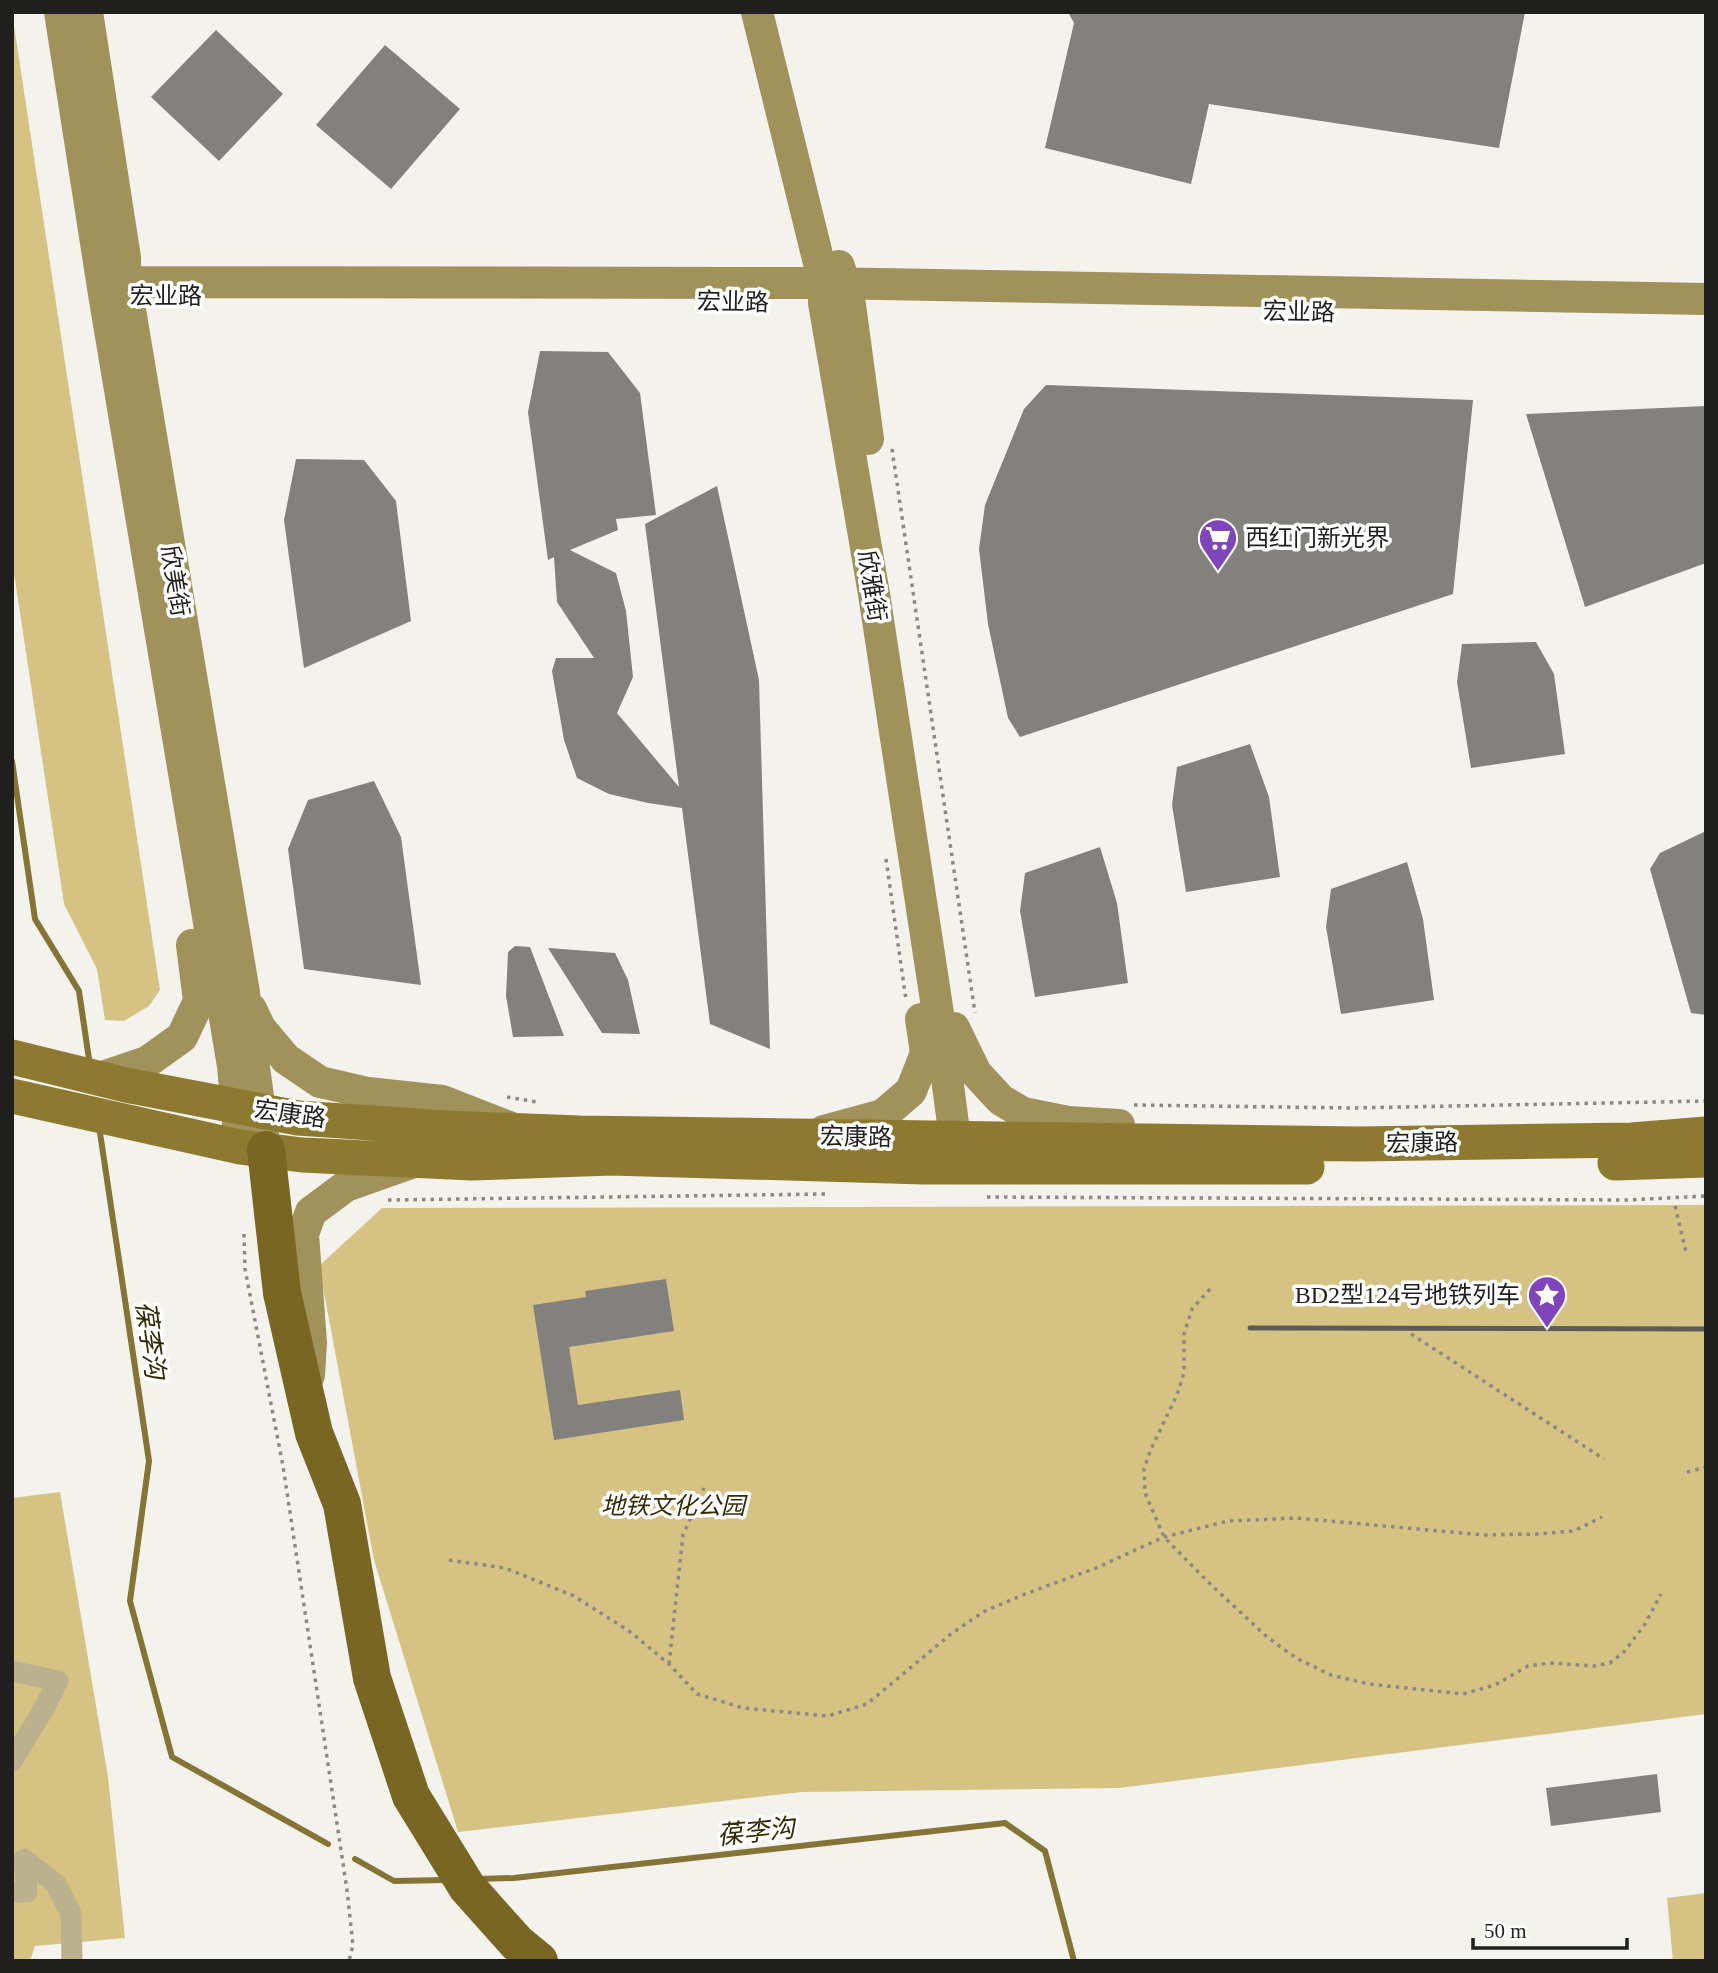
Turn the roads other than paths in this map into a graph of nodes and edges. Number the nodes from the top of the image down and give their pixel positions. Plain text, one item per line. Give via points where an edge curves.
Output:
1 (60, 12) edge
2 (87, 12) edge
3 (757, 12) edge
4 (779, 12) edge
5 (119, 291) junction
6 (836, 294) junction
7 (1706, 299) edge
8 (1706, 318) edge
9 (195, 842) junction
10 (919, 889) junction
11 (244, 993) junction
12 (965, 1021) junction
13 (12, 1057) edge
14 (98, 1078) junction
15 (12, 1096) edge
16 (248, 1109) junction
17 (520, 1131) junction
18 (1706, 1133) edge
19 (803, 1136) junction
20 (1253, 1143) junction
21 (253, 1148) junction
22 (419, 1160) junction
23 (1706, 1160) edge
24 (966, 1161) junction
25 (307, 1401) junction
26 (12, 1671) edge
27 (12, 1760) edge
28 (12, 1892) edge
29 (528, 1952) edge
30 (72, 1961) edge

1 - 5 street, 欣美街
2 - 5 street, 欣美街 via 125,258
3 - 6 street, 欣雅街
4 - 6 street, 欣雅街
5 - 6 street, 宏业路 via 181,296
5 - 9 street, 欣美街
5 - 11 street, 欣美街
6 - 7 street, 宏业路
6 - 8 street, 宏业路
6 - 10 street, 欣雅街 via 874,594
6 - 12 street, 欣雅街
9 - 14 street via 189,926 199,1001 182,1037 147,1062
9 - 16 street, 欣美街 via 233,1066
10 - 19 street via 915,966 926,1054 911,1091 883,1115
10 - 24 street, 欣雅街
11 - 16 street, 欣美街
11 - 17 street via 260,1028 286,1059 320,1082 442,1101
12 - 20 street via 976,1073 1001,1100 1023,1113
12 - 24 street, 欣雅街
13 - 14 main road, 宏康路
14 - 16 main road, 宏康路
15 - 21 main road, 宏康路
16 - 17 main road, 宏康路 via 311,1119
16 - 21 street, 欣美街
17 - 19 main road, 宏康路
18 - 20 main road, 宏康路 via 1632,1140
19 - 24 main road, 宏康路
20 - 24 main road, 宏康路 via 991,1140
21 - 22 main road, 宏康路
21 - 25 highway
22 - 24 main road, 宏康路 via 472,1163 611,1158 924,1167
22 - 25 street via 346,1186 311,1212 303,1234 311,1343
23 - 24 main road, 宏康路 via 1425,1167
25 - 29 highway via 314,1433 342,1504 372,1678 411,1796 467,1887
26 - 27 street via 58,1681
28 - 30 street via 27,1892 24,1859 56,1884 71,1914

